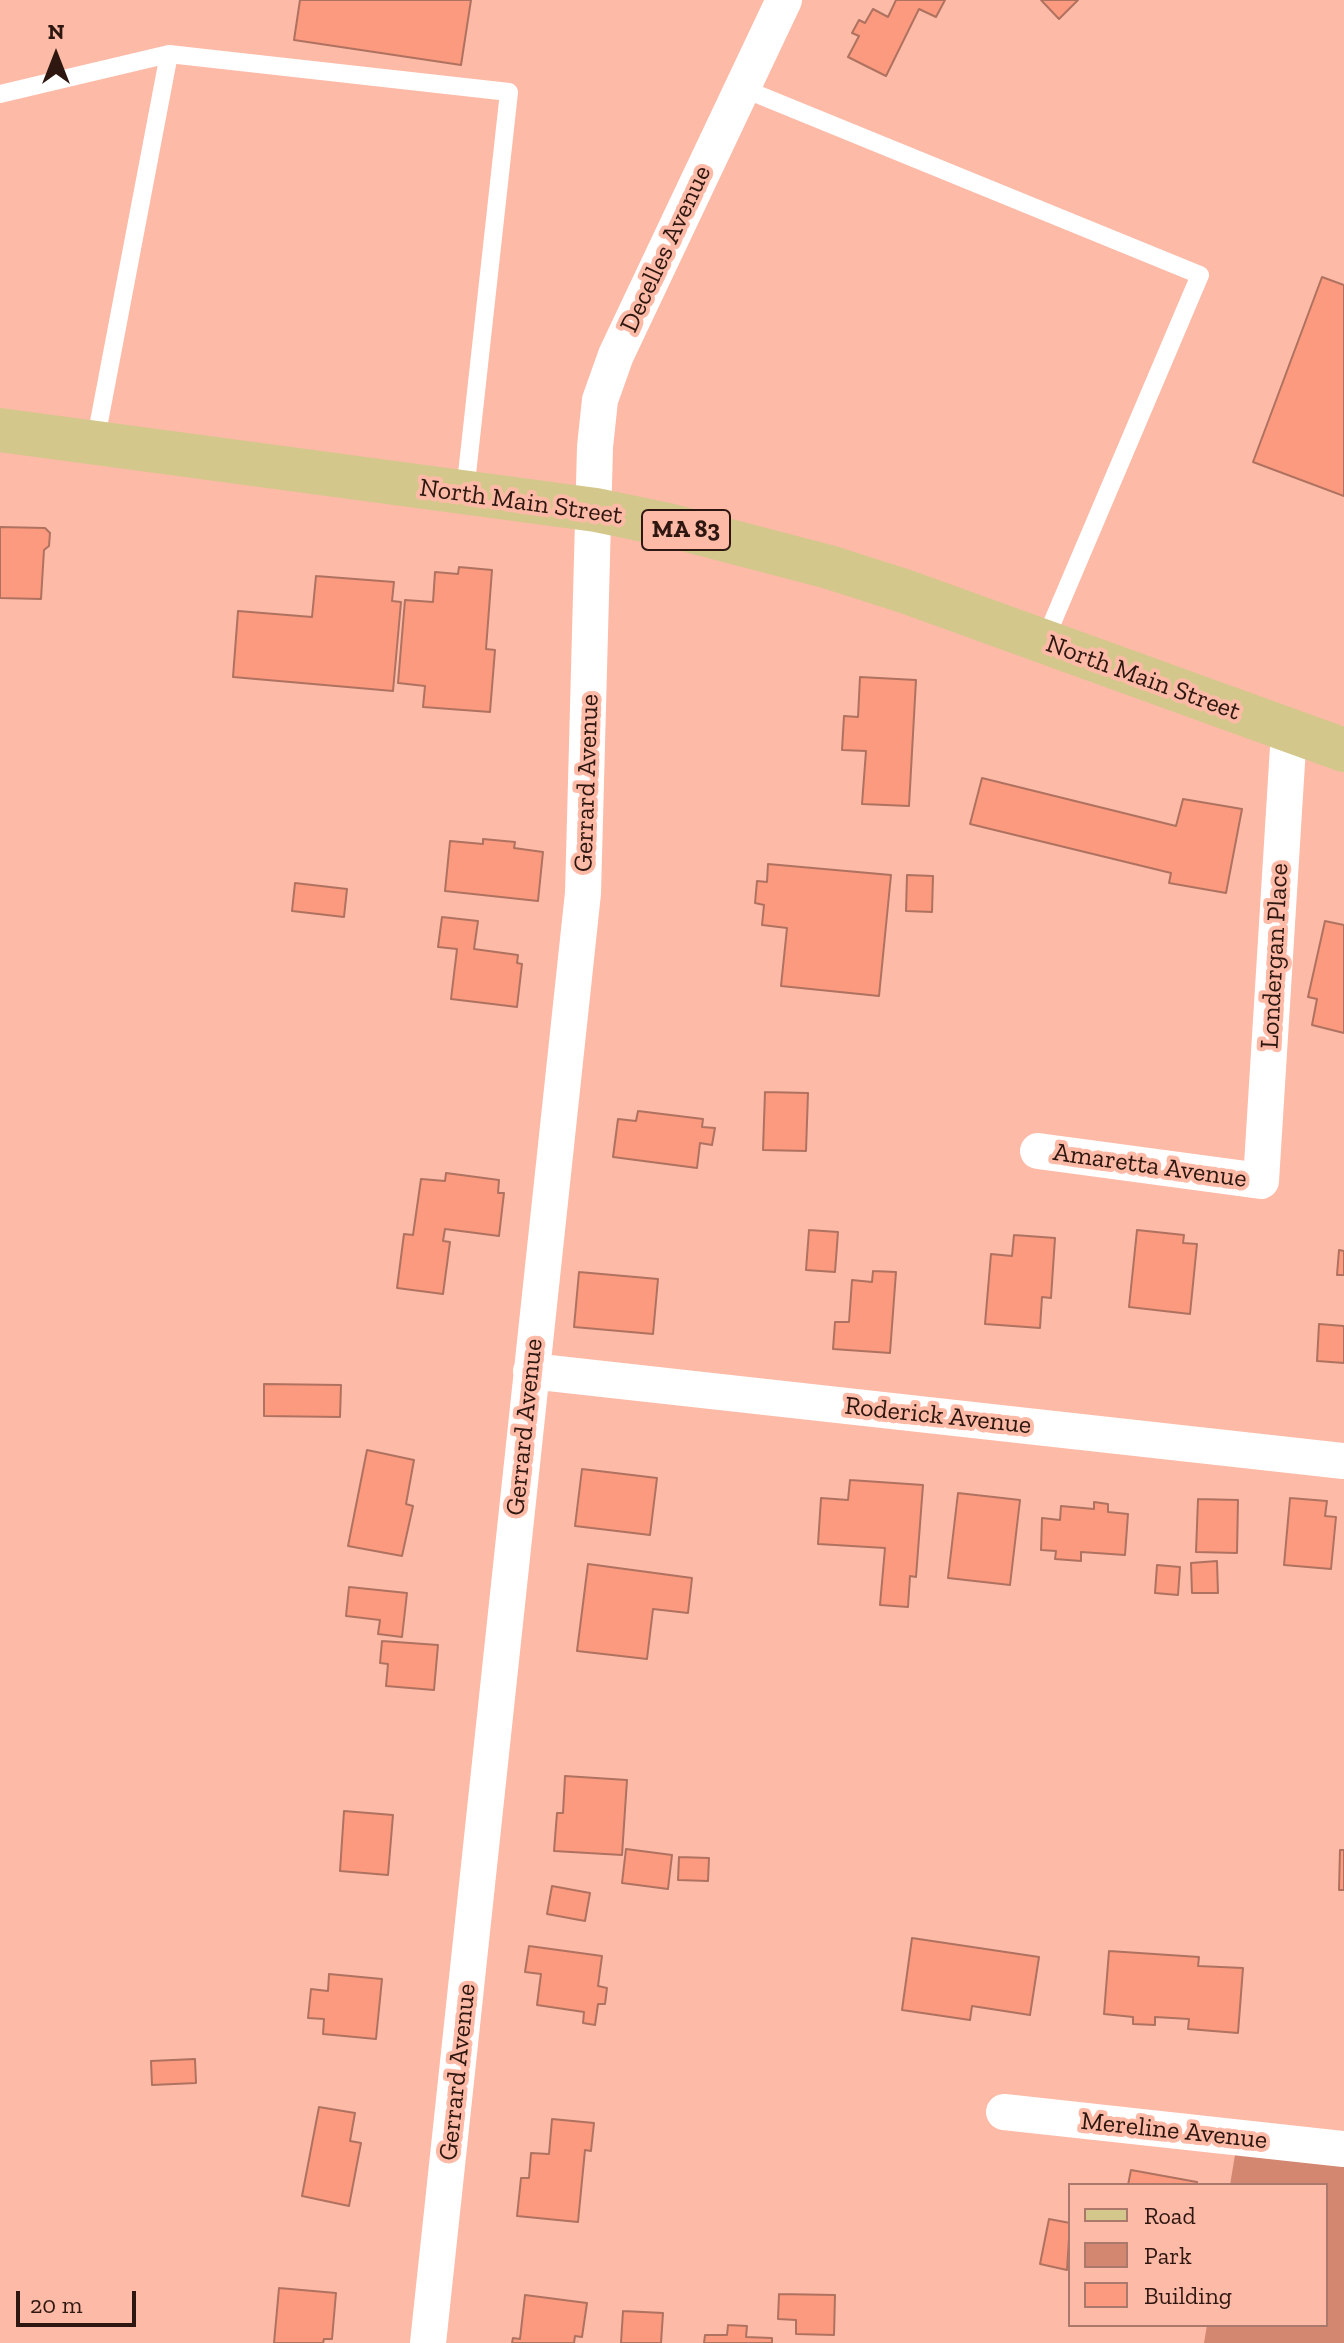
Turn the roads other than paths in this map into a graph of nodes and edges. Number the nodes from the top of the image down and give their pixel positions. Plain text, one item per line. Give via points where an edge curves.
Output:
1 (784, 0) edge
2 (169, 54) junction
3 (742, 88) junction
4 (0, 94) edge
5 (0, 430) edge
6 (95, 443) junction
7 (465, 493) junction
8 (596, 510) junction
9 (1044, 642) junction
10 (1289, 731) junction
11 (1344, 750) edge
12 (1038, 1151) dead end
13 (1261, 1181) joint
14 (531, 1371) junction
15 (1344, 1461) edge
16 (1004, 2112) dead end
17 (1344, 2149) edge
18 (428, 2343) edge

1 - 3 street, Decelles Avenue
2 - 4 lane
2 - 6 lane
2 - 7 lane via 509,92
3 - 8 street, Decelles Avenue via 616,355 600,400
3 - 9 lane via 1200,275
5 - 6 main road, North Main Street / MA 83
6 - 7 main road, North Main Street / MA 83
7 - 8 main road, North Main Street / MA 83
8 - 9 main road, North Main Street / MA 83 via 829,567
8 - 14 street, Gerrard Avenue via 583,893
9 - 10 main road, North Main Street / MA 83
10 - 11 main road, North Main Street / MA 83
10 - 13 street, Londergan Place
12 - 13 street, Amaretta Avenue
14 - 15 street, Roderick Avenue
14 - 18 street, Gerrard Avenue
16 - 17 street, Mereline Avenue

